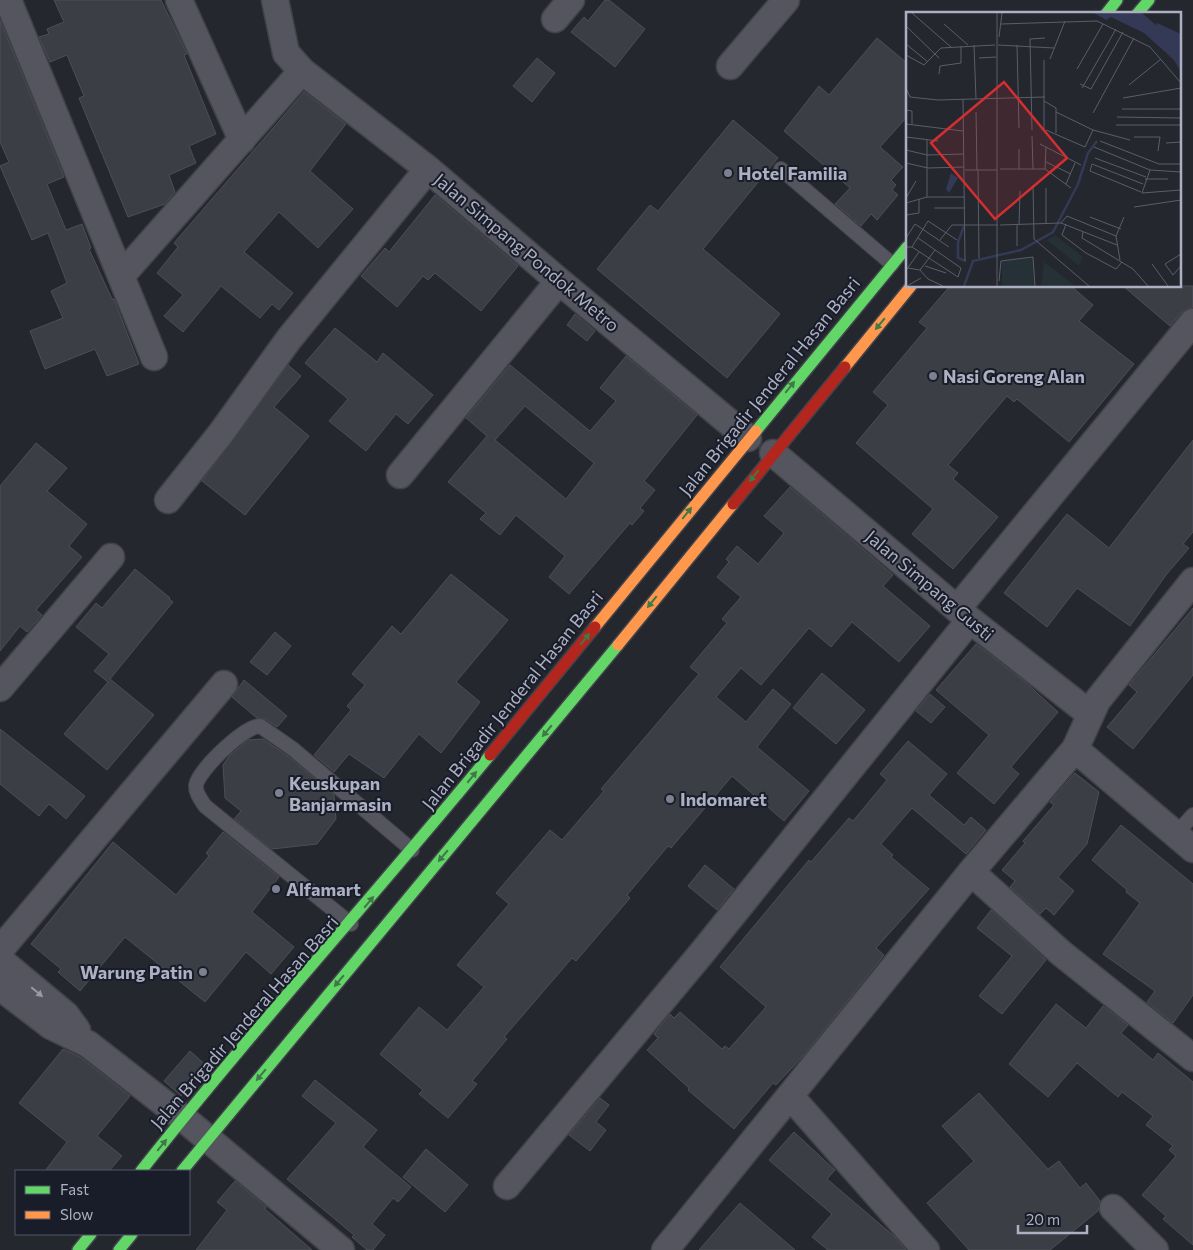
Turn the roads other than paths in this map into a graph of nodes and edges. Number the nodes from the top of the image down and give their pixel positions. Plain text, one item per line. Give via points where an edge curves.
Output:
1 (8, 0) edge
2 (179, 0) edge
3 (275, 0) edge
4 (786, 0) edge
5 (1117, 0) edge
6 (1148, 0) edge
7 (1108, 12) edge
8 (1139, 12) edge
9 (730, 66) dead end
10 (302, 71) junction
11 (242, 140) junction
12 (428, 169) junction
13 (781, 169) dead end
14 (906, 248) edge
15 (892, 264) junction
16 (122, 275) junction
17 (559, 281) junction
18 (906, 287) edge
19 (887, 292) junction
20 (1193, 322) edge
21 (154, 357) dead end
22 (748, 438) junction
23 (773, 453) junction
24 (400, 475) dead end
25 (168, 500) dead end
26 (111, 557) dead end
27 (1193, 581) edge
28 (964, 615) junction
29 (224, 684) dead end
30 (566, 685) junction
31 (0, 688) edge
32 (1090, 714) junction
33 (1075, 749) junction
34 (1193, 815) edge
35 (1185, 842) edge
36 (412, 850) junction
37 (971, 872) junction
38 (351, 924) junction
39 (0, 950) edge
40 (0, 960) edge
41 (0, 987) edge
42 (280, 1029) junction
43 (88, 1044) junction
44 (1193, 1058) edge
45 (791, 1097) junction
46 (183, 1118) junction
47 (208, 1139) junction
48 (142, 1170) edge
49 (183, 1170) edge
50 (507, 1186) dead end
51 (1113, 1208) dead end
52 (90, 1235) edge
53 (131, 1235) edge
54 (78, 1250) edge
55 (119, 1250) edge
56 (341, 1250) edge
57 (665, 1250) edge
58 (926, 1250) edge
59 (1155, 1250) edge

1 - 16 street
2 - 11 street
3 - 10 street, Jalan Simpang Pondok Metro via 286,52
4 - 9 street
5 - 7 highway
6 - 8 highway
10 - 11 street
10 - 12 street, Jalan Simpang Pondok Metro
11 - 16 street
12 - 17 street, Jalan Simpang Pondok Metro
12 - 25 street via 289,339
13 - 15 lane
14 - 15 highway, Jalan Brigadir Jenderal Hasan Basri
15 - 19 highway, Jalan Brigadir Jenderal Hasan Basri
16 - 21 street
17 - 22 street, Jalan Simpang Pondok Metro
17 - 24 street
18 - 19 highway, Jalan Brigadir Jenderal Hasan Basri
22 -> 19 highway, Jalan Brigadir Jenderal Hasan Basri
19 -> 23 highway, Jalan Brigadir Jenderal Hasan Basri
20 - 28 street
30 -> 22 highway, Jalan Brigadir Jenderal Hasan Basri
23 - 28 street, Jalan Simpang Gusti
23 -> 30 highway, Jalan Brigadir Jenderal Hasan Basri
26 - 31 street
27 - 32 street via 1112,681
28 - 32 street, Jalan Simpang Gusti
28 - 50 street via 701,954
29 - 39 street
36 -> 30 highway, Jalan Brigadir Jenderal Hasan Basri
30 -> 42 highway, Jalan Brigadir Jenderal Hasan Basri
32 - 33 street
33 - 35 street
33 - 37 street
34 - 35 lane
38 -> 36 highway, Jalan Brigadir Jenderal Hasan Basri
36 - 38 lane via 293,749 260,726 251,727 239,736 206,770 196,792 206,806
37 - 44 street via 1061,952
37 - 45 street
38 - 42 highway, Jalan Brigadir Jenderal Hasan Basri
40 -> 43 street via 66,1015
41 - 43 street via 51,1026
42 - 46 highway, Jalan Brigadir Jenderal Hasan Basri
42 -> 47 highway, Jalan Brigadir Jenderal Hasan Basri
43 - 46 street
45 - 57 street
45 - 58 street
46 - 47 street
48 -> 46 highway, Jalan Brigadir Jenderal Hasan Basri
47 - 49 highway, Jalan Brigadir Jenderal Hasan Basri
47 - 56 street
51 - 59 street
52 - 54 highway
53 - 55 highway

